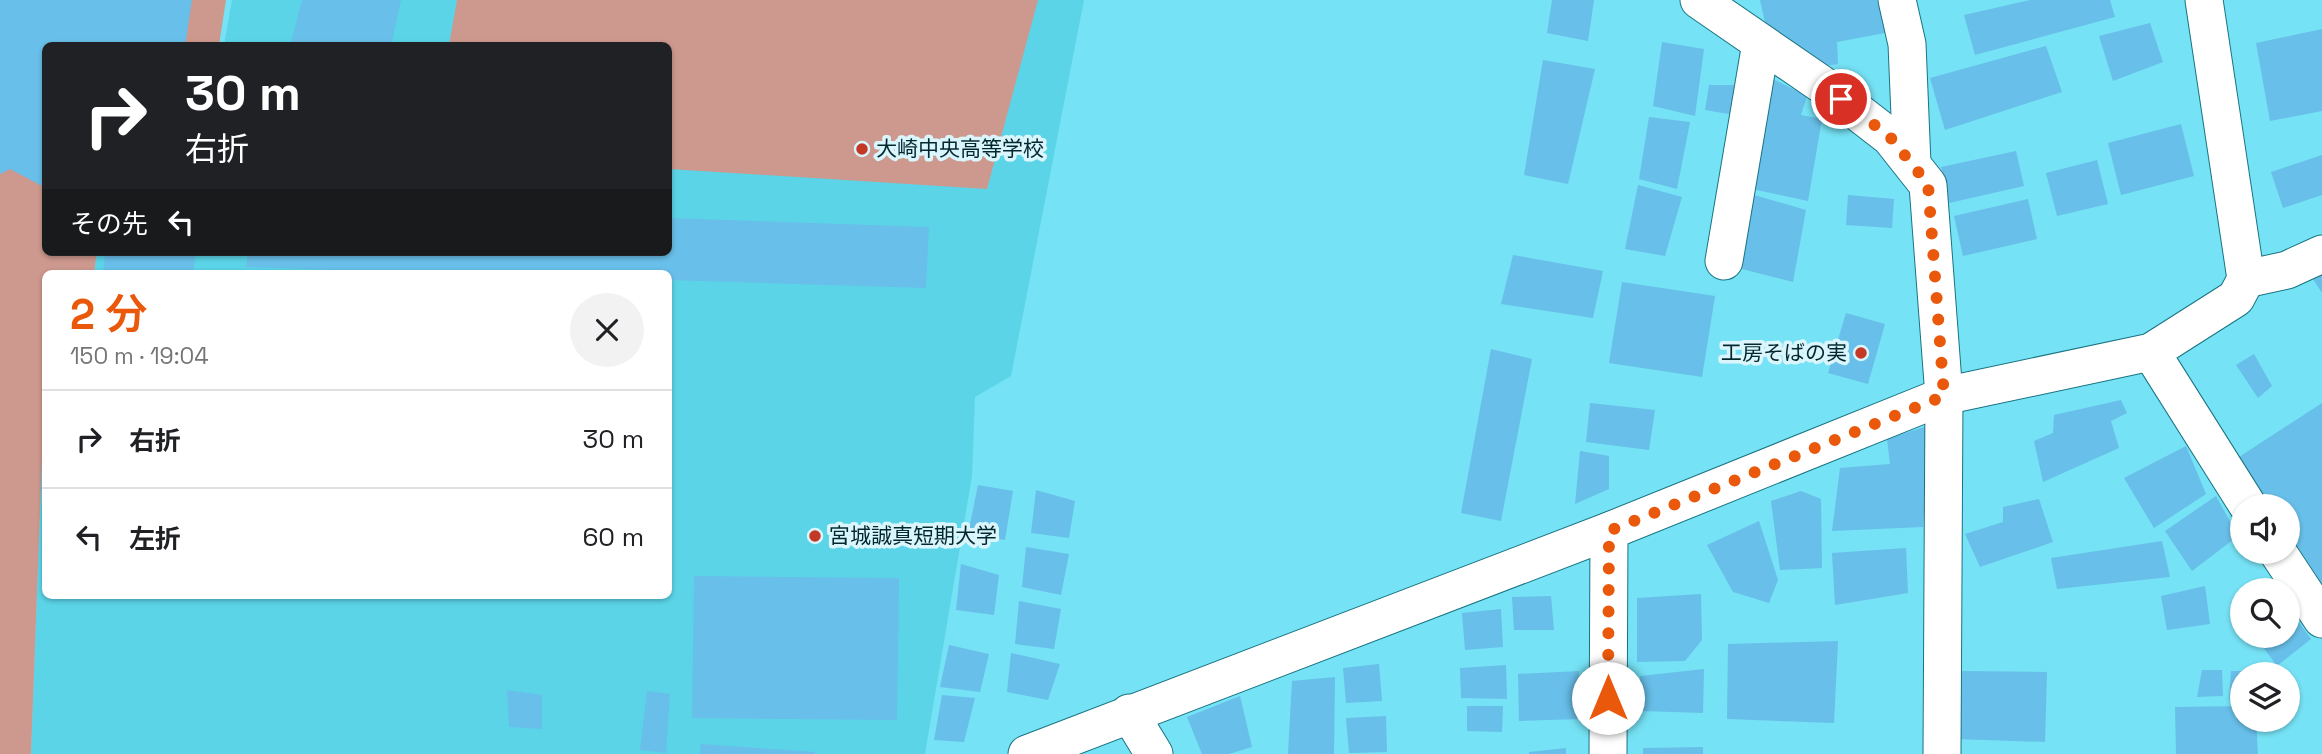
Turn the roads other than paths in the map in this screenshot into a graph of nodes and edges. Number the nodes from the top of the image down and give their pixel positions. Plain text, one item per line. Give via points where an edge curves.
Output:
1 (1699, 0) edge
2 (1897, 0) edge
3 (2204, 0) edge
4 (1761, 43) junction
5 (1912, 164) junction
6 (2322, 254) edge
7 (1724, 261) dead end
8 (2246, 279) junction
9 (2151, 352) junction
10 (1944, 396) junction
11 (2240, 494) edge
12 (1609, 531) junction
13 (2286, 564) edge
14 (2322, 619) edge
15 (1129, 713) junction
16 (1027, 754) edge
17 (1154, 754) edge
18 (1608, 754) edge
19 (1941, 754) edge

1 - 4 street
2 - 5 street via 1907,44
3 - 8 street
4 - 5 street via 1890,137
4 - 7 street
5 - 10 street via 1928,184
6 - 8 street via 2287,270
8 - 9 street via 2236,298
9 - 10 street
9 - 11 street
10 - 12 street
10 - 19 street
12 - 15 street
12 - 18 street
13 - 14 street
15 - 16 street
15 - 17 street

